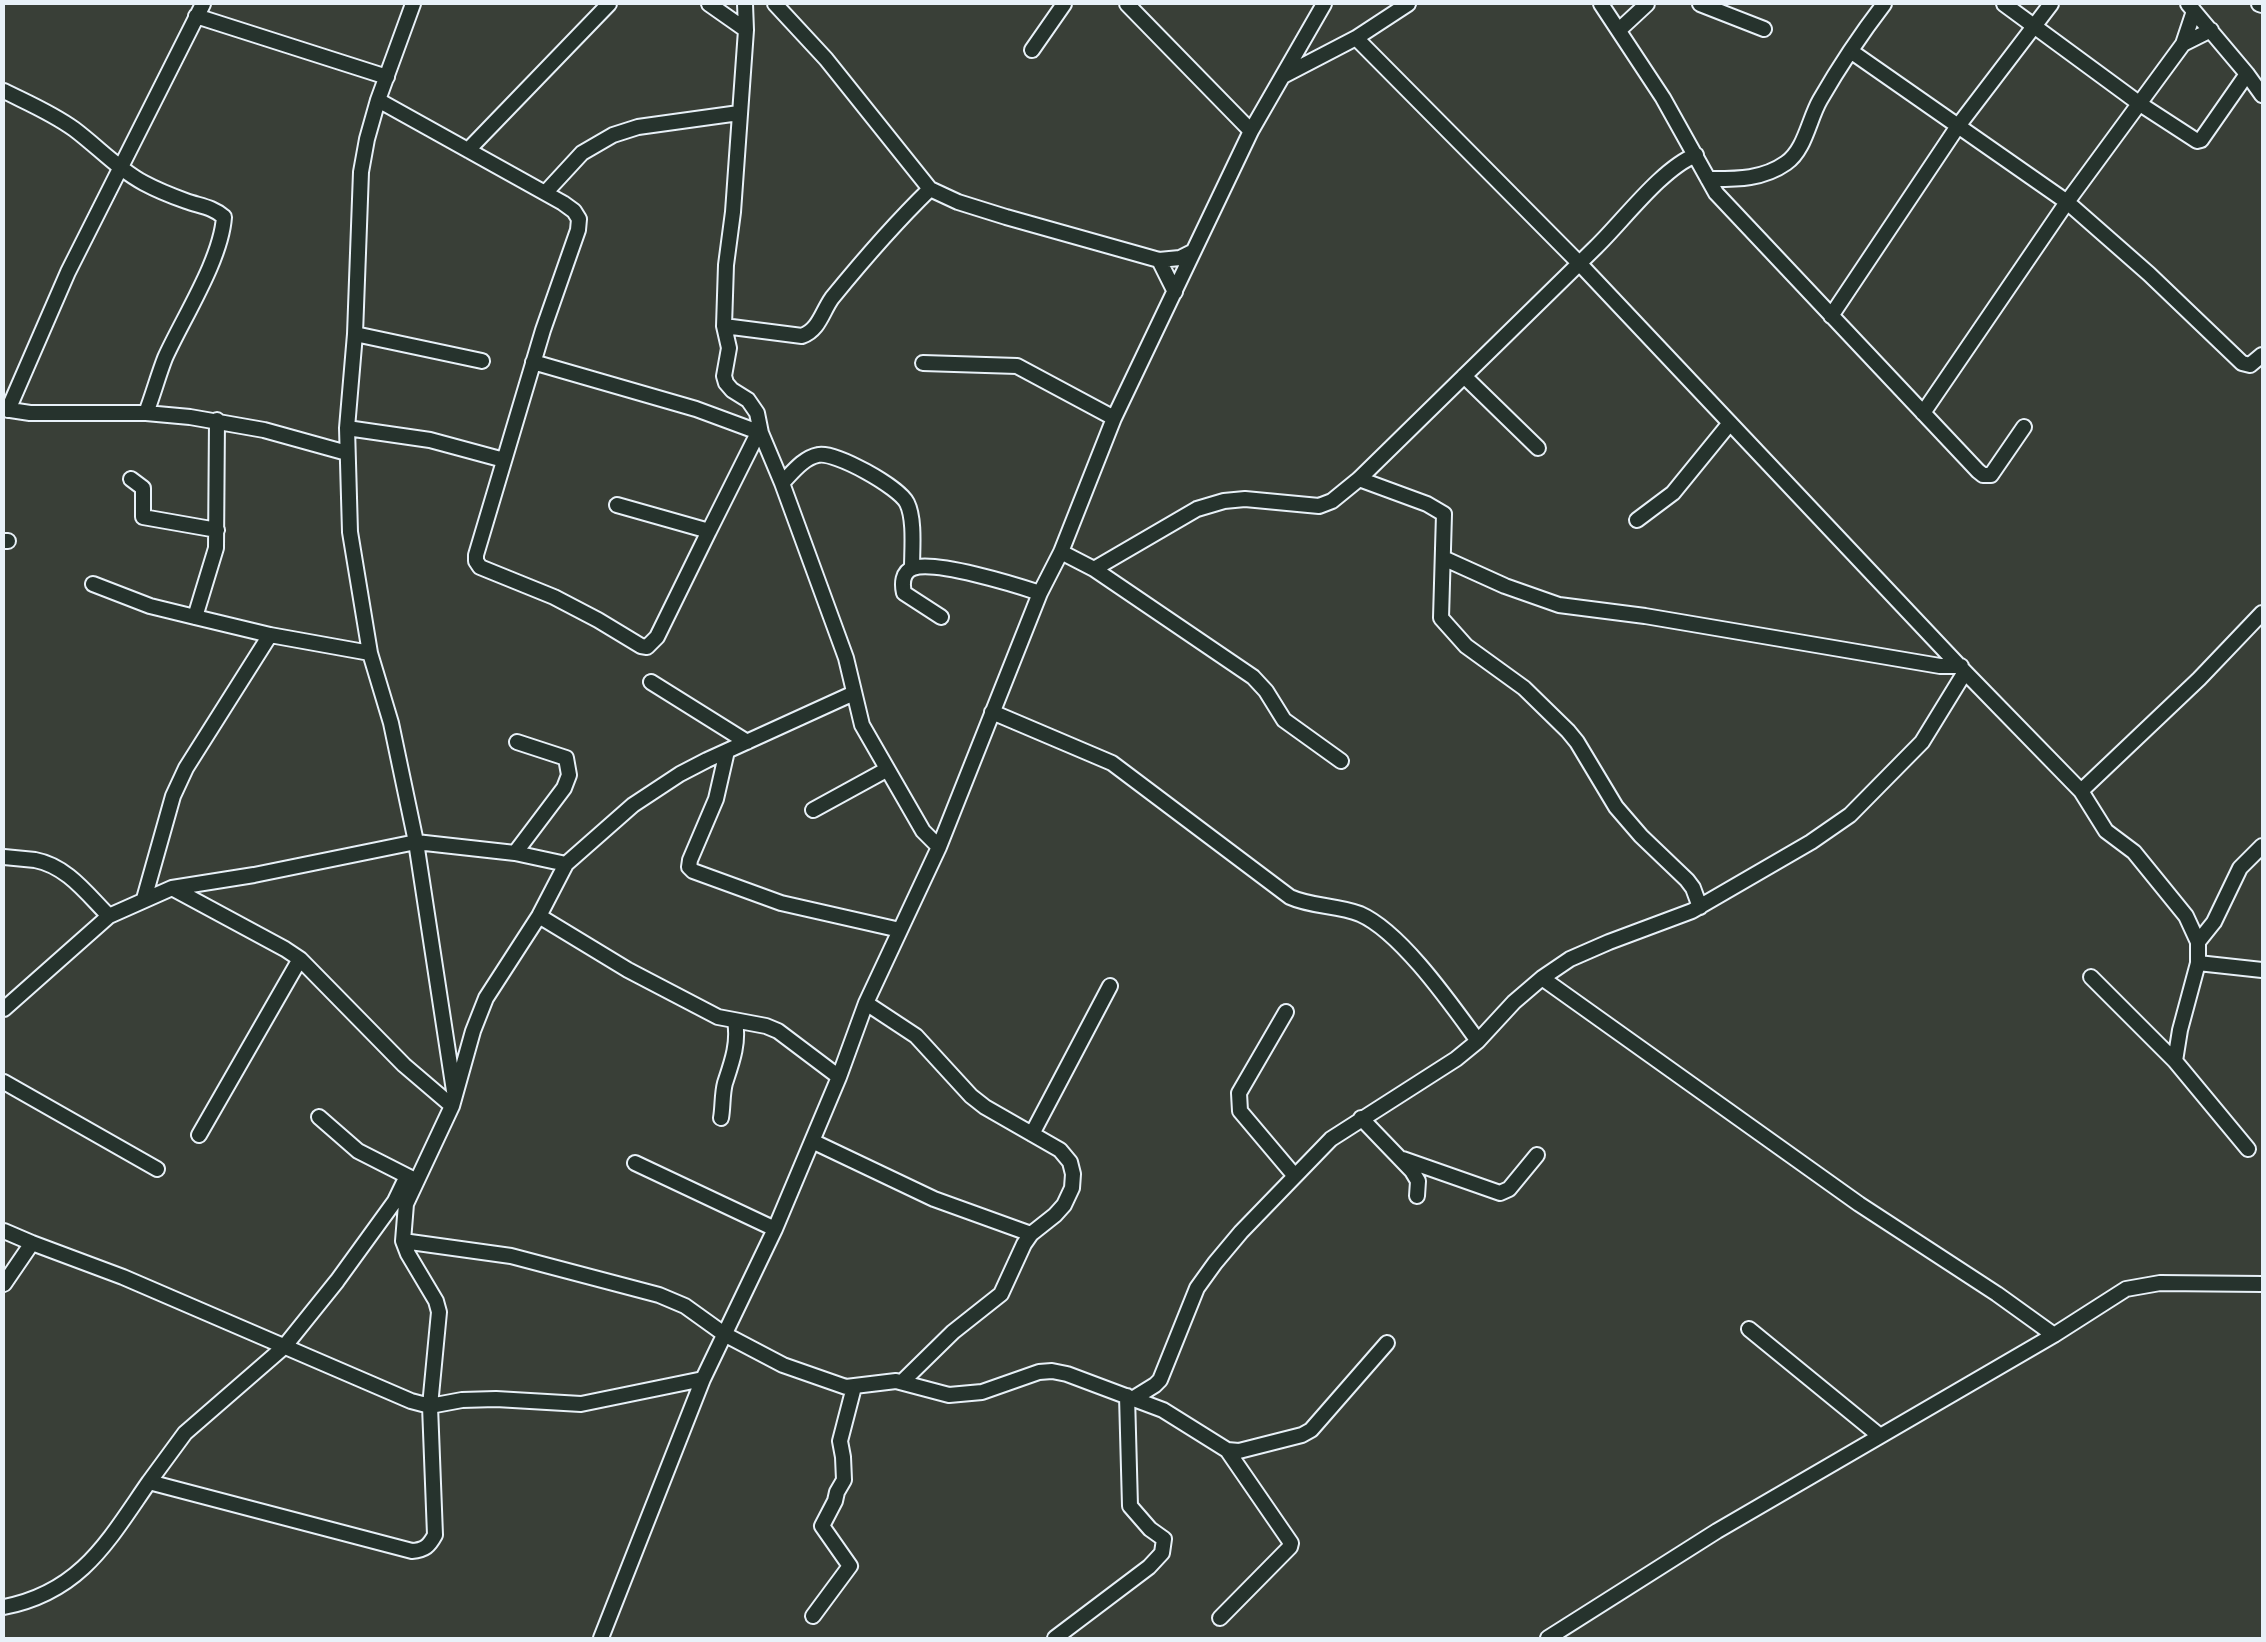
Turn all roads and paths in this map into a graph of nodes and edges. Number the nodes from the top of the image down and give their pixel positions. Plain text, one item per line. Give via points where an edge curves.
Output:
1 (413, 4) edge
2 (609, 4) edge
3 (709, 4) edge
4 (745, 4) edge
5 (775, 4) edge
6 (1064, 4) edge
7 (1127, 4) edge
8 (1324, 4) edge
9 (1408, 4) edge
10 (1601, 4) edge
11 (1647, 4) edge
12 (1700, 4) edge
13 (1884, 4) edge
14 (2004, 4) edge
15 (2051, 4) edge
16 (2259, 4) edge
17 (2262, 6) edge
18 (2191, 7) edge
19 (199, 10) edge
20 (2034, 26) junction
21 (1764, 29) dead end
22 (746, 30) junction
23 (1619, 30) junction
24 (2211, 30) junction
25 (1356, 38) junction
26 (2184, 44) junction
27 (1032, 50) dead end
28 (1852, 52) junction
29 (2248, 74) junction
30 (1282, 77) junction
31 (387, 78) junction
32 (4, 91) edge
33 (2262, 95) edge
34 (378, 100) junction
35 (2140, 104) junction
36 (739, 113) junction
37 (1958, 126) junction
38 (1251, 131) junction
39 (468, 150) junction
40 (1696, 155) junction
41 (119, 167) junction
42 (1708, 179) junction
43 (930, 189) junction
44 (546, 192) junction
45 (2067, 202) junction
46 (1192, 252) junction
47 (1159, 260) junction
48 (1580, 263) junction
49 (1176, 292) junction
50 (1831, 316) junction
51 (724, 326) junction
52 (355, 334) junction
53 (2262, 356) edge
54 (482, 361) dead end
55 (533, 362) junction
56 (923, 363) dead end
57 (1464, 376) junction
58 (6, 409) edge
59 (146, 413) junction
60 (1923, 413) junction
61 (1114, 418) junction
62 (217, 420) junction
63 (1730, 423) junction
64 (2024, 426) dead end
65 (347, 428) junction
66 (760, 433) junction
67 (1538, 448) dead end
68 (347, 453) junction
69 (504, 460) junction
70 (131, 479) dead end
71 (1359, 479) junction
72 (782, 483) junction
73 (617, 505) dead end
74 (1637, 520) dead end
75 (217, 530) junction
76 (709, 531) junction
77 (1061, 552) junction
78 (1443, 558) junction
79 (912, 568) junction
80 (1094, 569) junction
81 (92, 584) dead end
82 (1040, 593) junction
83 (2262, 613) edge
84 (195, 617) junction
85 (942, 617) dead end
86 (270, 635) junction
87 (370, 653) junction
88 (1963, 669) junction
89 (651, 682) dead end
90 (854, 693) junction
91 (992, 712) junction
92 (517, 742) dead end
93 (747, 742) junction
94 (727, 751) junction
95 (1341, 761) dead end
96 (886, 770) junction
97 (2081, 790) junction
98 (813, 810) dead end
99 (416, 842) junction
100 (2262, 846) edge
101 (939, 847) junction
102 (515, 853) junction
103 (4, 858) edge
104 (566, 864) junction
105 (172, 888) junction
106 (144, 899) junction
107 (1700, 906) junction
108 (109, 916) junction
109 (539, 916) junction
110 (900, 930) junction
111 (2198, 942) junction
112 (300, 959) junction
113 (2198, 963) junction
114 (2262, 970) edge
115 (2091, 976) dead end
116 (1542, 978) junction
117 (1110, 986) dead end
118 (866, 1003) junction
119 (4, 1009) edge
120 (1286, 1012) dead end
121 (735, 1021) junction
122 (1478, 1041) junction
123 (2175, 1061) junction
124 (839, 1077) junction
125 (4, 1082) edge
126 (453, 1101) junction
127 (319, 1117) dead end
128 (721, 1118) dead end
129 (1362, 1118) junction
130 (1032, 1134) junction
131 (199, 1135) dead end
132 (812, 1141) junction
133 (2248, 1150) dead end
134 (1537, 1155) dead end
135 (1404, 1160) junction
136 (635, 1163) dead end
137 (157, 1169) dead end
138 (1294, 1175) junction
139 (411, 1178) junction
140 (1416, 1196) dead end
141 (775, 1229) junction
142 (4, 1230) edge
143 (1031, 1234) junction
144 (403, 1241) junction
145 (32, 1243) junction
146 (4, 1284) edge
147 (2262, 1284) edge
148 (1749, 1329) dead end
149 (724, 1334) junction
150 (2054, 1335) junction
151 (1387, 1342) dead end
152 (284, 1347) junction
153 (703, 1379) junction
154 (903, 1381) junction
155 (854, 1387) junction
156 (1131, 1397) junction
157 (430, 1406) junction
158 (1880, 1436) junction
159 (1227, 1450) junction
160 (149, 1482) junction
161 (4, 1608) edge
162 (813, 1616) dead end
163 (1220, 1618) dead end
164 (600, 1638) edge
165 (1055, 1638) edge
166 (1548, 1638) edge

1 - 31 street
2 - 39 street
3 - 22 street
4 - 22 street
5 - 43 street via 826,59
6 - 27 street
7 - 38 street
8 - 30 street
9 - 25 street
10 - 23 street
11 - 23 street
12 - 21 street
13 - 28 street
14 - 20 street
15 - 20 street
16 - 17 street
18 - 24 street
18 - 26 street
19 - 31 street
19 - 41 street
20 - 35 street
20 - 37 street
22 - 36 street
23 - 40 street
24 - 26 street
24 - 29 street
25 - 30 street
25 - 48 street
26 - 35 street
28 - 37 street
28 - 42 street via 1820,100 1798,149 1787,162 1752,178
29 - 33 street
29 - 35 street via 2201,140 2193,139
30 - 38 street
31 - 34 street
32 - 41 street via 45,110 73,128
34 - 39 street
34 - 52 street via 361,172
35 - 45 street
36 - 44 street via 638,127 613,135 582,153
36 - 51 street
37 - 45 street
37 - 50 street
38 - 46 street
39 - 44 street
40 - 42 street
40 - 48 street via 1683,160 1663,177
41 - 58 street
41 - 59 street via 146,184 210,208 224,217 213,258 165,359
42 - 50 street via 1716,193
43 - 47 street via 958,202 1006,217
43 - 51 street via 895,223 855,270 828,303 809,334 802,336
44 - 55 street via 574,211 578,230
45 - 53 street via 2149,274 2242,363 2250,365
45 - 60 street
46 - 47 street via 1180,258
46 - 49 street
47 - 49 street
48 - 57 street
48 - 63 street
49 - 61 street
50 - 60 street
51 - 66 street via 729,348 726,384 753,406
52 - 54 street
52 - 65 street
55 - 66 street via 696,409
55 - 69 street
56 - 61 street via 1017,366
57 - 67 street
57 - 71 street
58 - 59 street via 30,413
59 - 62 street
60 - 64 street via 1978,472 1986,476 1991,475
61 - 77 street
62 - 68 street
62 - 75 street
63 - 74 street via 1673,492
63 - 88 street
65 - 68 street
65 - 69 street via 430,440
66 - 72 street
66 - 76 street
68 - 87 street via 350,532
69 - 76 street via 476,554 480,567 554,597 642,646 647,647 657,637
70 - 75 street via 143,488 143,517
71 - 78 street via 1427,504 1444,514
71 - 80 street via 1332,501 1318,506 1245,500 1224,501 1197,509
72 - 79 street via 803,463 819,454 843,460 888,486 908,504
72 - 90 street via 846,658
73 - 76 street
75 - 84 street via 214,559
77 - 80 street
77 - 82 street
78 - 88 street via 1505,586 1559,605 1645,616
78 - 107 street via 1441,618 1466,646 1524,688 1568,731 1616,807 1687,880
79 - 82 street via 929,566 966,573
79 - 85 street via 902,583 904,593
80 - 95 street via 1253,677 1266,690 1284,720
81 - 84 street via 150,606
82 - 91 street
83 - 97 street via 2199,679
84 - 86 street
86 - 87 street
86 - 106 street via 186,768 174,796
87 - 99 street via 391,723
88 - 97 street
88 - 107 street via 1922,742 1850,815 1811,842
89 - 93 street
90 - 93 street
90 - 96 street via 862,724
91 - 101 street
91 - 122 street via 1112,763 1290,897 1309,904 1350,910 1374,921 1437,985
92 - 102 street via 566,758 569,774 564,788
93 - 94 street
94 - 104 street via 653,790
94 - 110 street via 716,799 689,868 781,904
96 - 98 street
96 - 101 street via 924,831
97 - 111 street via 2106,832 2134,852 2186,916
99 - 102 street
99 - 105 street
99 - 126 street
100 - 111 street via 2240,868 2214,922
101 - 110 street
102 - 104 street
103 - 108 street via 36,860 53,866 69,875
104 - 109 street
105 - 106 street
105 - 112 street
106 - 108 street
107 - 116 street via 1570,959
108 - 119 street
109 - 121 street via 662,988 718,1017
109 - 126 street via 486,998
110 - 118 street
111 - 113 street
112 - 126 street via 397,1059
112 - 131 street
113 - 114 street
113 - 123 street
115 - 123 street
116 - 122 street via 1514,1002
116 - 150 street via 1859,1204
117 - 130 street
118 - 124 street
118 - 130 street via 916,1036 971,1096
120 - 138 street via 1242,1088 1238,1101 1240,1111
121 - 124 street via 778,1031
121 - 128 street via 738,1035 725,1084
122 - 129 street via 1456,1059
123 - 133 street
124 - 132 street
125 - 137 street
126 - 139 street
127 - 139 street via 358,1151
129 - 135 street
129 - 138 street via 1331,1139
130 - 143 street via 1060,1150 1070,1162 1074,1174 1072,1188 1064,1204
132 - 141 street
132 - 143 street via 960,1210
134 - 135 street via 1509,1189 1500,1193
135 - 140 street via 1418,1181
136 - 141 street
138 - 156 street via 1215,1263 1197,1288 1160,1380
139 - 144 street
139 - 152 street via 337,1281
141 - 149 street
142 - 145 street
143 - 154 street via 1001,1294 953,1332
144 - 149 street via 511,1256 641,1289 680,1303
144 - 157 street via 439,1312
145 - 146 street
145 - 152 street via 123,1277
147 - 150 street via 2160,1283 2138,1286 2126,1289
148 - 158 street
149 - 153 street
149 - 155 street via 807,1375
150 - 158 street
151 - 159 street via 1310,1430 1239,1450
152 - 157 street
152 - 160 street via 185,1433
153 - 157 street via 582,1404 496,1399 462,1400
153 - 164 street
154 - 155 street
154 - 156 street via 949,1395 982,1392 1052,1371
155 - 162 street via 840,1441 844,1480 822,1526 850,1566
156 - 159 street via 1169,1413
156 - 165 street via 1130,1506 1150,1529 1164,1539 1162,1553 1149,1567
157 - 160 street via 435,1535 423,1550 412,1551
158 - 166 street via 1717,1531
159 - 163 street via 1291,1543
160 - 161 street via 81,1572 39,1597

